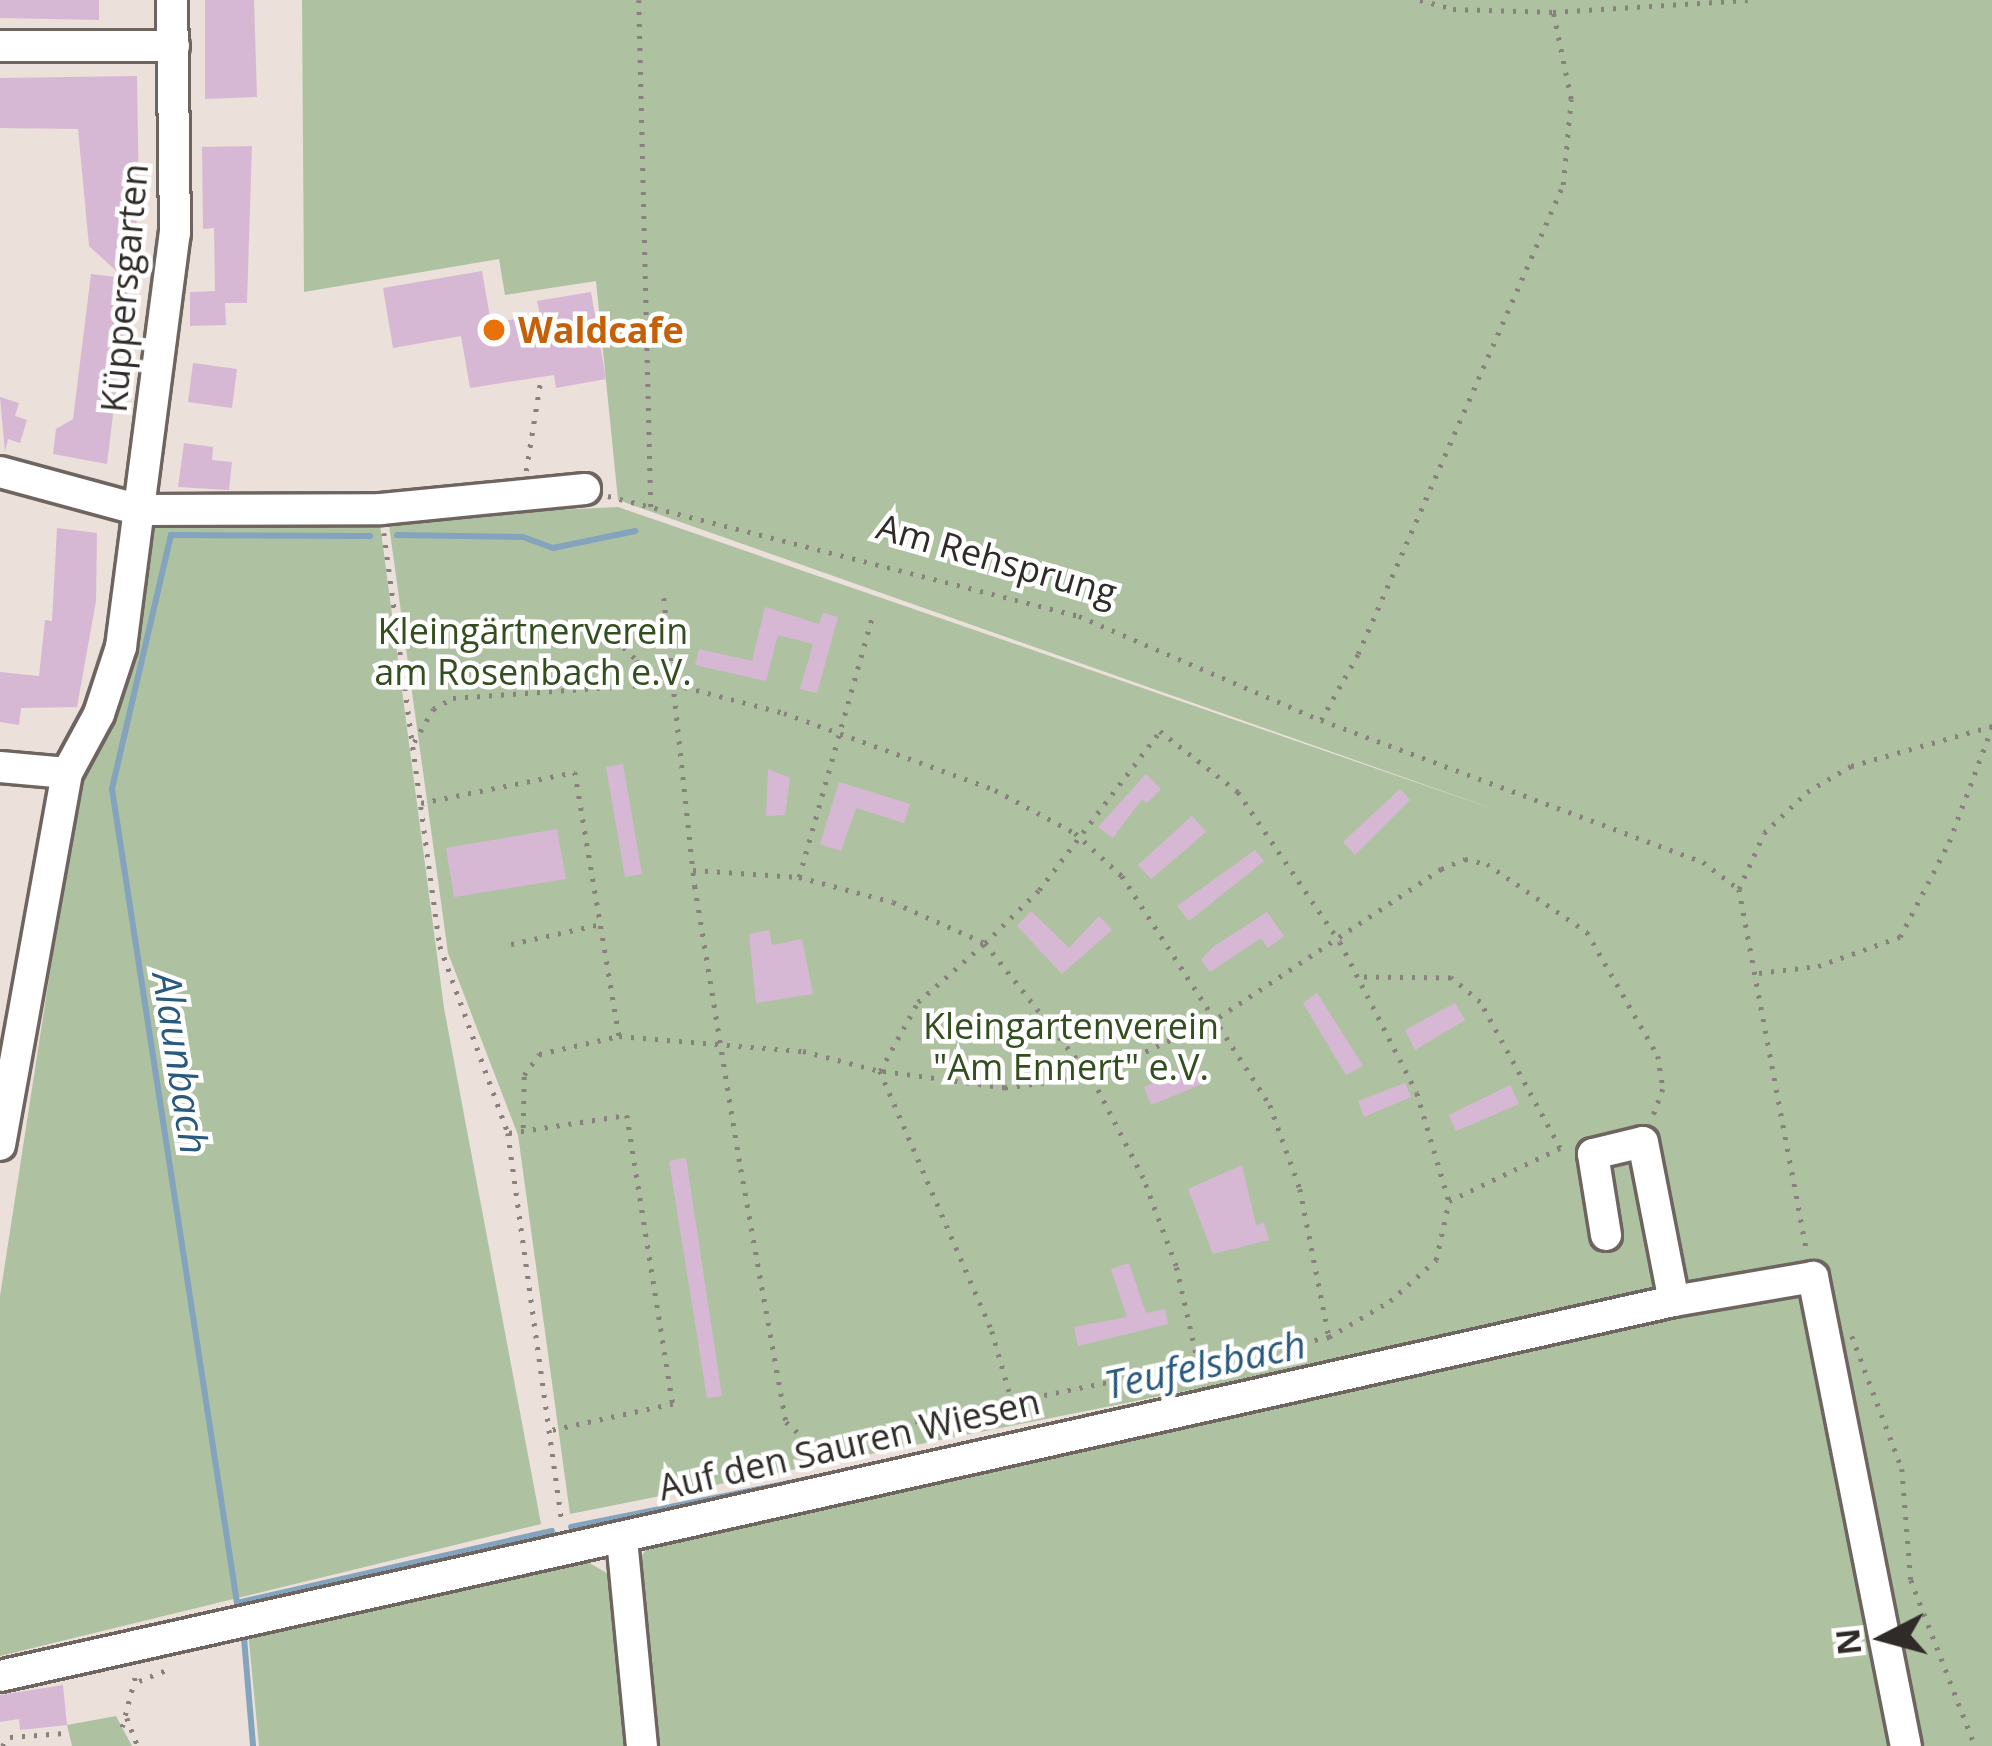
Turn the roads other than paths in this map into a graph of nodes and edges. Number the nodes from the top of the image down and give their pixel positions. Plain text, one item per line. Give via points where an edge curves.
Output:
1 (172, 0) edge
2 (0, 46) edge
3 (174, 46) junction
4 (0, 472) edge
5 (585, 489) road end
6 (140, 510) junction
7 (0, 767) edge
8 (67, 772) junction
9 (0, 1145) edge
10 (1606, 1235) dead end
11 (1674, 1301) junction
12 (622, 1539) junction
13 (0, 1676) edge
14 (642, 1746) edge
15 (1906, 1746) edge

1 - 3 street, Küppersgarten
2 - 3 street
3 - 6 street, Küppersgarten via 175,234
4 - 6 street
5 - 6 street via 381,509
6 - 8 street via 121,647 99,715
7 - 8 street
8 - 9 street
10 - 11 street via 1593,1154 1643,1142
11 - 12 street, Auf den Sauren Wiesen
11 - 15 street, Auf den Sauren Wiesen via 1813,1277
12 - 13 street, Auf den Sauren Wiesen
12 - 14 street

